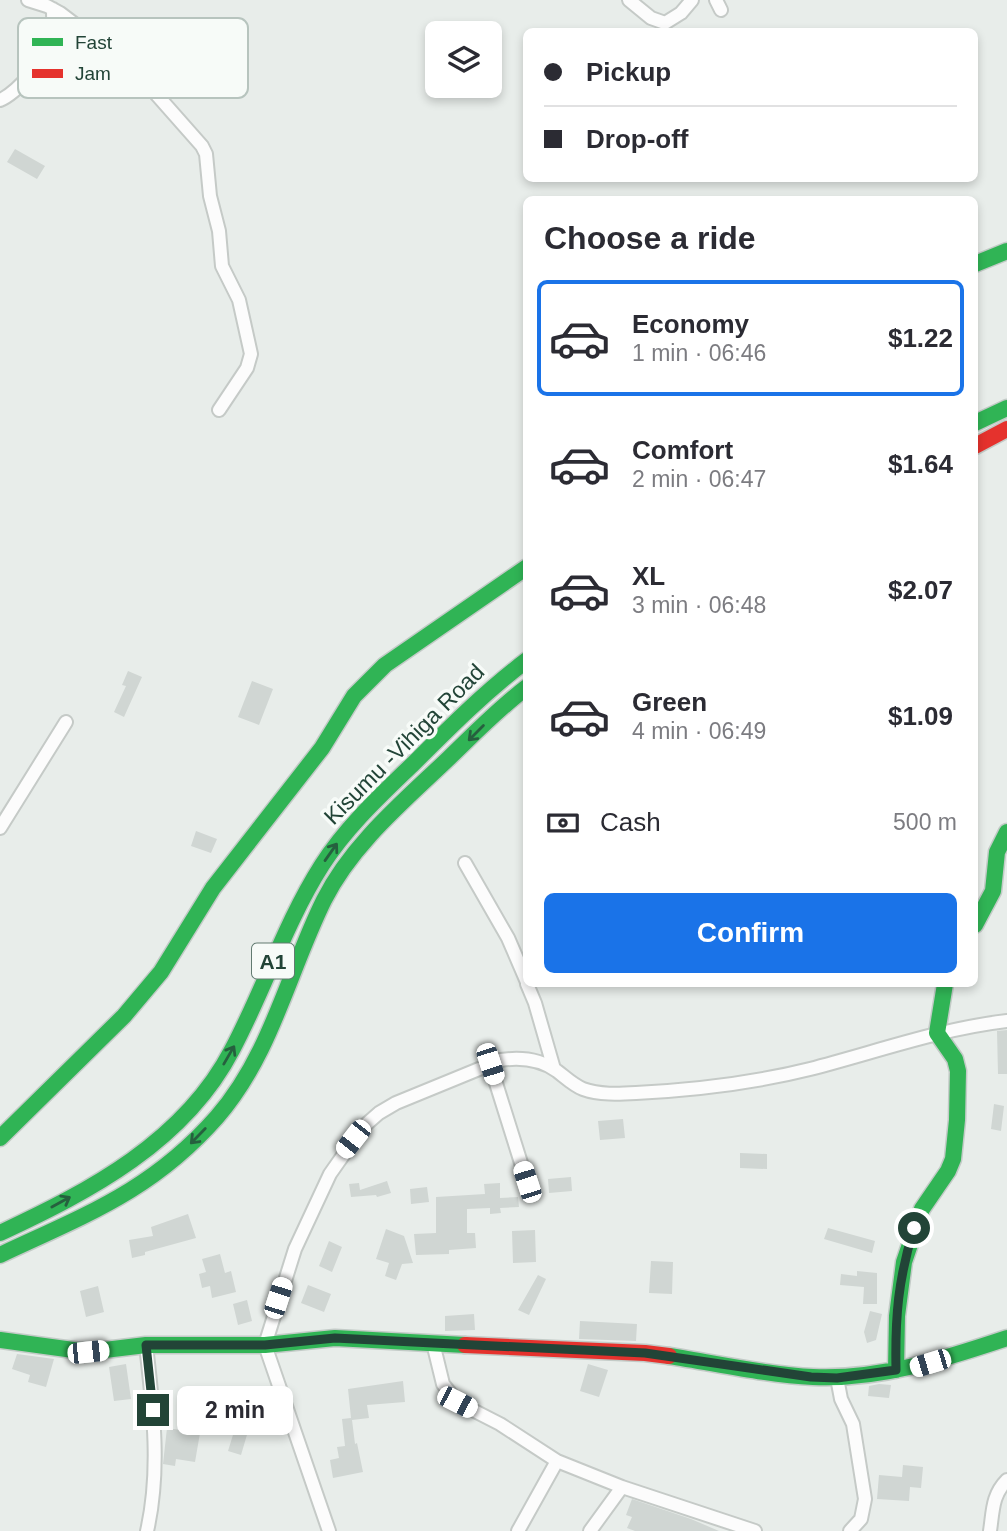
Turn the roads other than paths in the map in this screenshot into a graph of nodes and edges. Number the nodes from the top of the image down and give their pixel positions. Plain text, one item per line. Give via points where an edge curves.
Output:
1 (28, 0) edge
2 (629, 0) edge
3 (692, 0) edge
4 (53, 9) junction
5 (53, 18) edge
6 (65, 18) edge
7 (18, 88) edge
8 (160, 98) edge
9 (0, 100) edge
10 (1007, 251) edge
11 (978, 263) edge
12 (1007, 408) edge
13 (219, 410) dead end
14 (978, 422) edge
15 (1007, 429) edge
16 (978, 444) edge
17 (523, 570) edge
18 (523, 663) edge
19 (523, 690) edge
20 (66, 722) dead end
21 (0, 828) edge
22 (1007, 832) edge
23 (466, 863) dead end
24 (978, 920) edge
25 (523, 974) edge
26 (529, 987) edge
27 (945, 987) edge
28 (1007, 1021) edge
29 (937, 1033) junction
30 (490, 1064) junction
31 (554, 1069) junction
32 (0, 1138) edge
33 (527, 1182) dead end
34 (0, 1233) edge
35 (0, 1255) edge
36 (1007, 1338) edge
37 (0, 1340) edge
38 (433, 1343) junction
39 (146, 1345) junction
40 (265, 1345) junction
41 (896, 1370) junction
42 (837, 1378) junction
43 (557, 1461) junction
44 (1007, 1480) edge
45 (622, 1487) junction
46 (749, 1530) edge
47 (147, 1531) edge
48 (329, 1531) edge
49 (518, 1531) edge
50 (590, 1531) edge
51 (850, 1531) edge
52 (990, 1531) edge

1 - 4 street
2 - 3 street via 665,23
4 - 5 street
4 - 6 street
7 - 9 street
8 - 13 street via 206,155 222,266 239,300 251,354
10 - 11 main road
12 - 14 main road
15 - 16 main road
17 - 32 main road via 385,665 354,696 322,748 213,888 161,972 124,1016
34 -> 18 main road, Kisumu -Vihiga Road / A1 via 125,1165 193,1107 211,1086 309,889 351,824 495,683
19 -> 35 main road, Kisumu -Vihiga Road / A1 via 350,858 323,904 246,1078 221,1111 187,1147 106,1206
20 - 21 street
22 - 24 main road via 999,844 992,892
23 - 25 street
26 - 31 street
27 - 29 main road
28 - 29 street
29 - 31 street via 807,1070 668,1091 593,1092
29 - 41 main road via 958,1071 956,1149 948,1172 921,1211 900,1279
30 - 31 street via 516,1058
30 - 33 street
30 - 40 street via 396,1103 363,1127 343,1152 312,1209
36 - 41 main road
37 - 39 main road via 88,1352
38 - 40 main road via 335,1338
38 - 42 main road via 645,1353
38 - 43 street via 443,1384 457,1402
39 - 40 main road
39 - 47 street via 155,1482
40 - 48 street
41 - 42 main road
42 - 51 street via 853,1424 865,1499 861,1519
43 - 45 street
43 - 49 street
44 - 52 street via 994,1499
45 - 46 street
45 - 50 street

